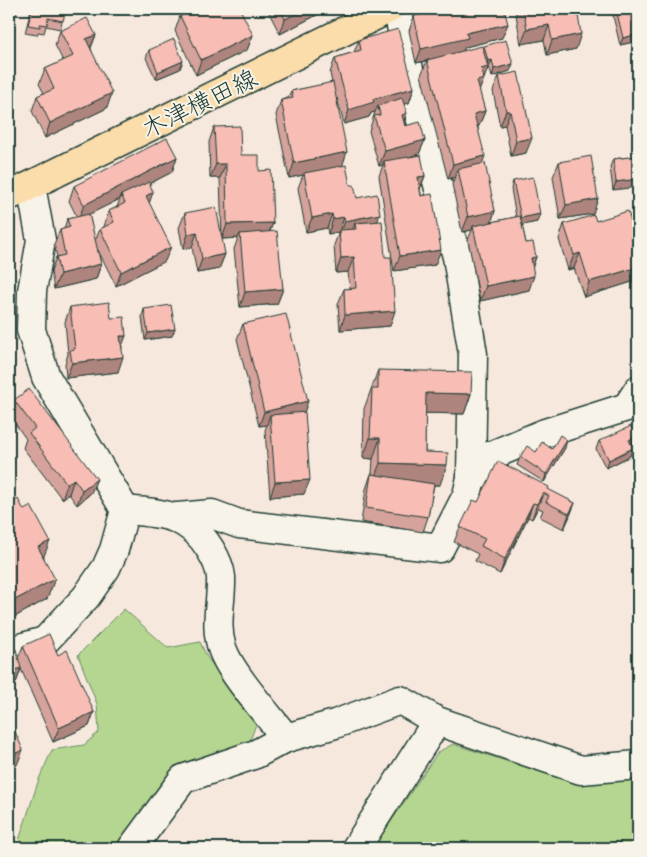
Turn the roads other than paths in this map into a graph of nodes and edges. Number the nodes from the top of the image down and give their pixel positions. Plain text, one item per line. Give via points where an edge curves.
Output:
1 (389, 9) edge
2 (398, 9) edge
3 (20, 191) edge
4 (638, 390) edge
5 (471, 478) junction
6 (125, 510) junction
7 (177, 518) junction
8 (9, 651) edge
9 (437, 721) junction
10 (286, 738) junction
11 (638, 765) edge
12 (132, 848) edge
13 (356, 848) edge

1 - 3 main road, 木津横田線
2 - 5 street via 412,86 457,257 473,354
3 - 6 street via 41,240 32,291 31,330 46,377
4 - 5 street via 627,407 545,433 492,455 480,473
5 - 7 street via 467,495 440,548 239,524 212,514
6 - 7 street
6 - 8 street via 106,568 86,597 45,641
7 - 10 street via 193,527 216,557 221,575 217,618 222,650
9 - 10 street via 400,700 336,724
9 - 11 street via 581,770
9 - 13 street
10 - 12 street via 256,754 183,779

